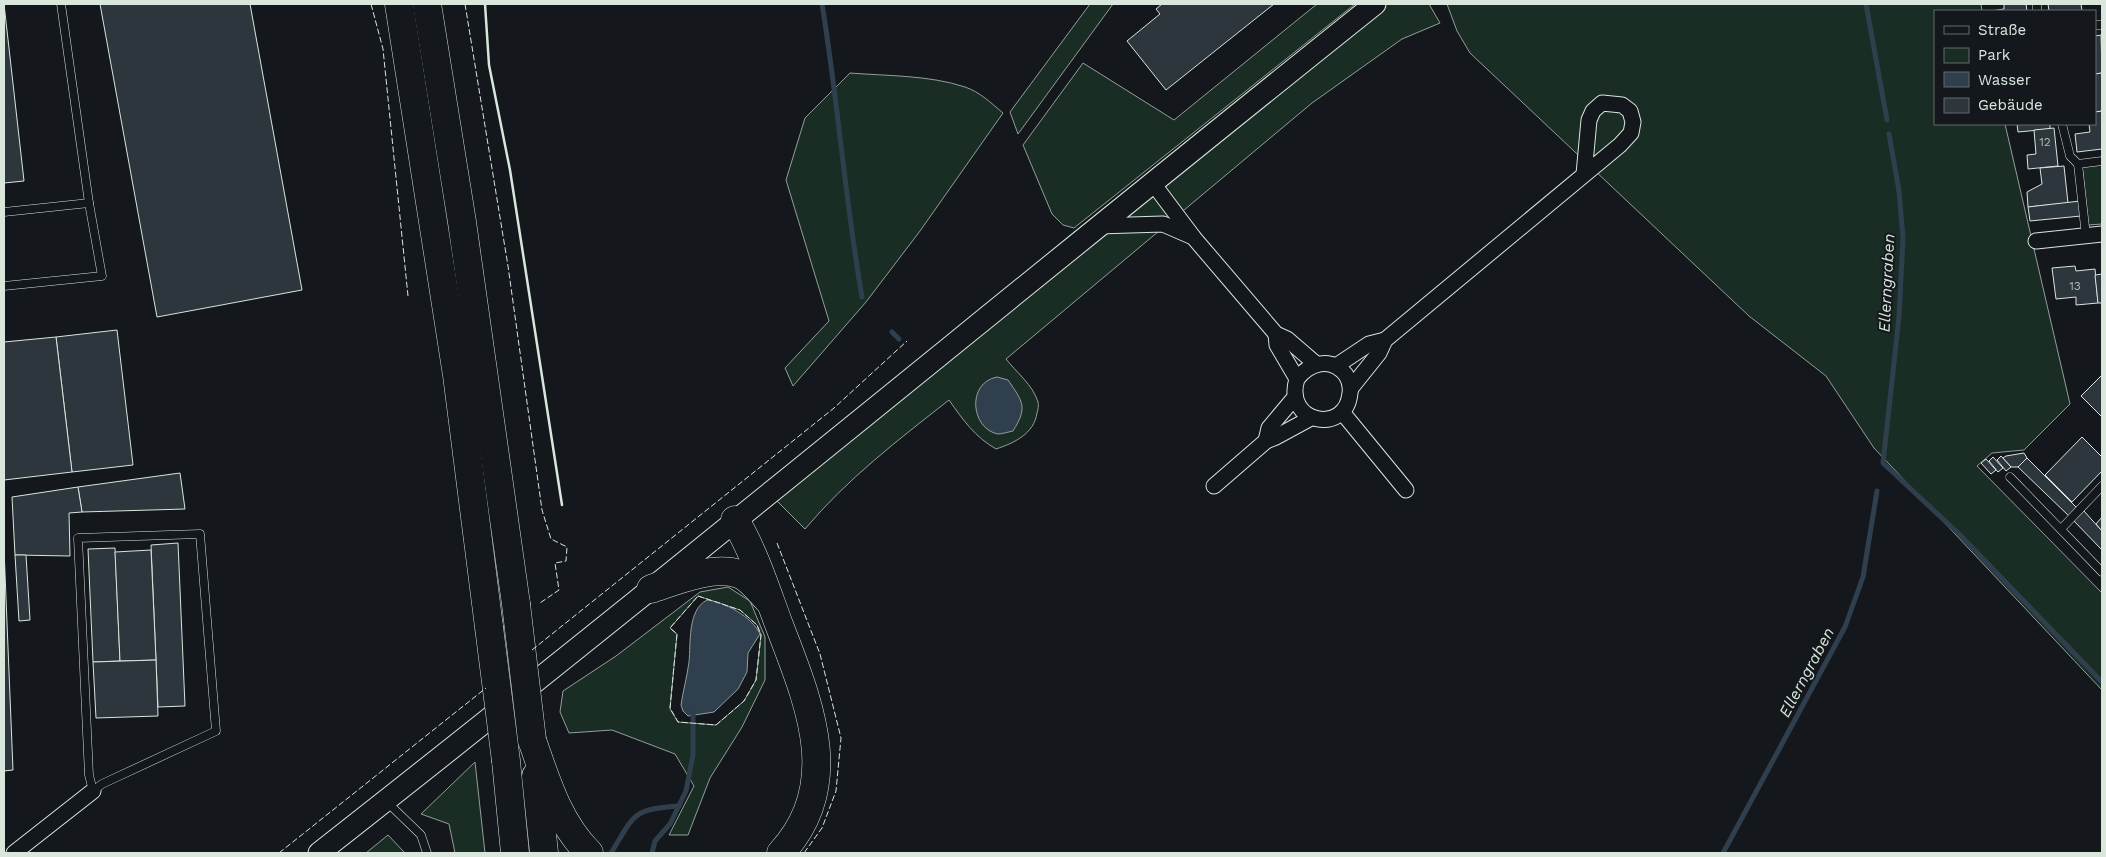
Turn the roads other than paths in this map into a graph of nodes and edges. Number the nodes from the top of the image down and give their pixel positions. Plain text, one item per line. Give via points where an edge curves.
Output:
1 (60, 4) edge
2 (400, 4) edge
3 (427, 4) edge
4 (1375, 4) edge
5 (2062, 125) edge
6 (2102, 162) edge
7 (2078, 164) junction
8 (1584, 174) junction
9 (1152, 182) junction
10 (89, 203) junction
11 (4, 212) edge
12 (1098, 226) junction
13 (2102, 234) edge
14 (2086, 236) junction
15 (1194, 238) junction
16 (2036, 242) dead end
17 (4, 286) edge
18 (1276, 334) junction
19 (1386, 340) junction
20 (1316, 364) junction
21 (1336, 366) junction
22 (1297, 379) junction
23 (1351, 388) junction
24 (1294, 397) junction
25 (1342, 412) junction
26 (1311, 418) junction
27 (1266, 441) junction
28 (2010, 477) dead end
29 (1214, 486) dead end
30 (2102, 486) edge
31 (1406, 490) dead end
32 (734, 520) junction
33 (2061, 529) junction
34 (2102, 572) edge
35 (651, 589) junction
36 (772, 605) junction
37 (532, 740) junction
38 (93, 791) junction
39 (386, 801) junction
40 (14, 853) edge
41 (319, 853) edge
42 (427, 853) edge
43 (515, 853) edge
44 (544, 853) edge
45 (589, 853) edge
46 (781, 853) edge

1 - 10 lane
2 - 43 highway, bridge via 453,346
3 - 37 highway, bridge via 462,222
4 - 9 main road
5 - 7 lane via 2070,156
6 - 7 lane
7 - 14 lane
8 - 8 street via 1631,133 1630,111 1622,105 1602,103 1593,111 1589,120
8 - 19 street
9 - 12 main road
9 - 15 street
10 - 11 lane
10 - 17 lane via 102,276
12 - 15 street via 1163,224
12 - 32 main road
13 - 14 street
14 - 16 street
15 - 18 street
18 - 20 street via 1287,339
18 - 22 street via 1277,345
19 - 21 street via 1369,344
19 - 23 street
20 - 21 street
20 - 22 street via 1305,369
21 - 23 street via 1346,375
22 - 24 street
23 - 25 street via 1350,401
24 - 26 street via 1300,410
24 - 27 street via 1269,428
25 - 26 street via 1333,418
25 - 31 street
26 - 27 street
27 - 29 street
28 - 33 lane
30 - 33 lane
32 - 35 main road
32 - 36 highway via 751,551
33 - 34 lane
35 - 36 highway via 697,573 739,574
35 - 39 main road
36 - 46 highway via 807,703 818,767 814,795 805,818
37 - 44 highway
37 - 45 highway via 565,823
38 - 38 lane via 88,776 78,538 200,534 216,732
38 - 40 street
39 - 41 main road
39 - 42 lane via 421,835

